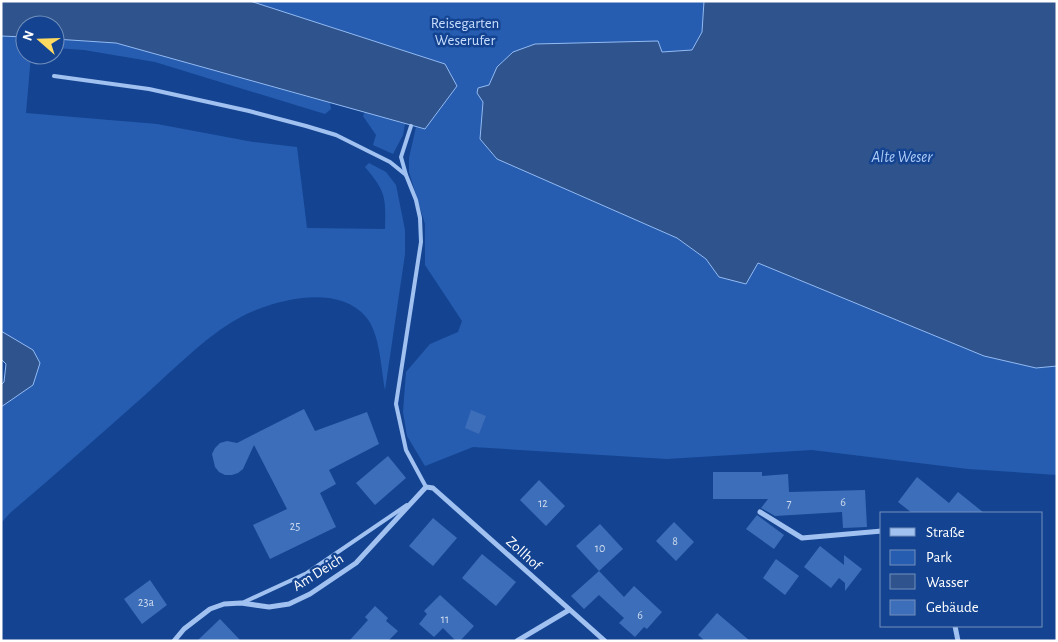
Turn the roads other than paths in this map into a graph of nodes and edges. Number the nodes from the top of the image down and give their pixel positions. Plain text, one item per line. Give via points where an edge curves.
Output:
1 (54, 76) dead end
2 (411, 126) dead end
3 (406, 175) junction
4 (426, 486) junction
5 (409, 504) junction
6 (760, 512) dead end
7 (880, 531) edge
8 (240, 603) junction
9 (569, 610) junction
10 (955, 627) edge
11 (174, 641) edge
12 (517, 641) edge
13 (605, 641) edge
14 (958, 641) edge

1 - 3 lane via 149,89 306,126 336,136 390,162
2 - 3 lane via 401,156
3 - 4 lane via 416,200 421,242 396,404 406,450
4 - 5 street, Am Deich
4 - 9 street, Zollhof via 433,488
5 - 8 lane via 307,573
5 - 8 street, Am Deich via 356,563 310,594 289,604 269,607
6 - 7 street via 802,538
8 - 11 street, Am Deich via 210,609
9 - 12 street
9 - 13 street, Zollhof
10 - 14 street

